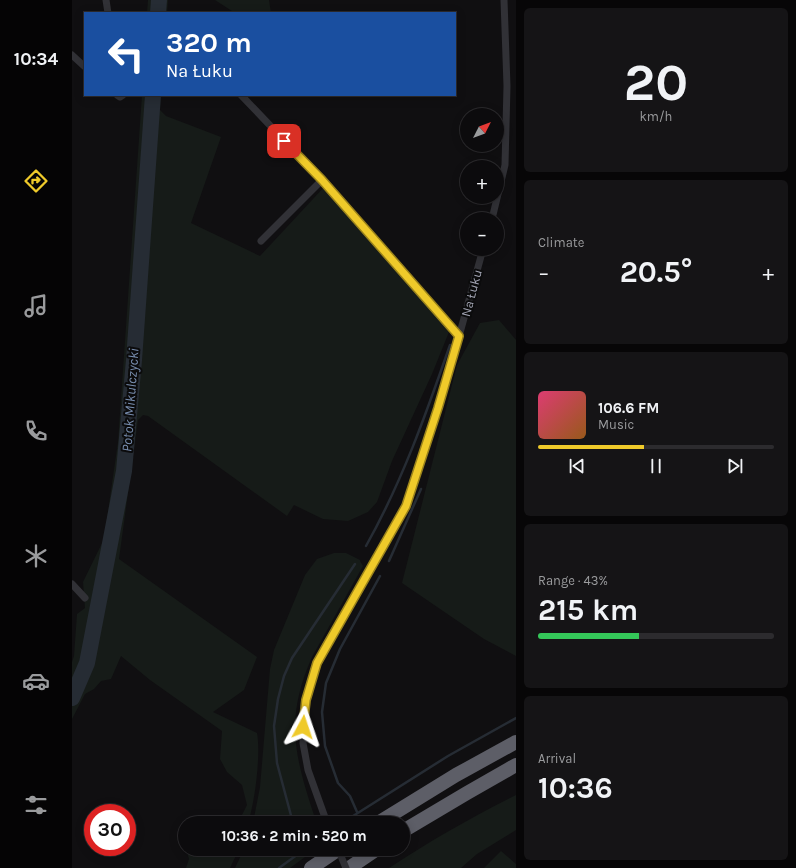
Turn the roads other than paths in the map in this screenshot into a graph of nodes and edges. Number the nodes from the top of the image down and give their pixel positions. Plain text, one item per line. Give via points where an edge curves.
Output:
1 (106, 0) edge
2 (504, 0) edge
3 (108, 12) edge
4 (72, 55) edge
5 (84, 66) edge
6 (242, 96) edge
7 (322, 180) junction
8 (494, 212) edge
9 (261, 241) dead end
10 (481, 256) edge
11 (459, 336) junction
12 (72, 584) edge
13 (85, 598) dead end
14 (516, 742) edge
15 (516, 765) edge
16 (324, 816) edge
17 (389, 816) edge
18 (410, 828) edge
19 (328, 856) edge
20 (341, 856) edge
21 (367, 856) edge
22 (311, 868) edge
23 (346, 868) edge
24 (349, 868) edge

1 - 3 street
2 - 8 street via 507,86 505,165
4 - 5 street
6 - 7 street, Na Łuku
7 - 9 street
7 - 11 street, Na Łuku
10 - 11 street, Na Łuku
11 - 16 street, Na Łuku via 406,506 325,646 310,684 304,709 303,743 308,770
12 - 13 street
14 - 17 highway
15 - 18 highway
19 - 22 highway
20 - 23 street, bridge
21 - 24 highway

